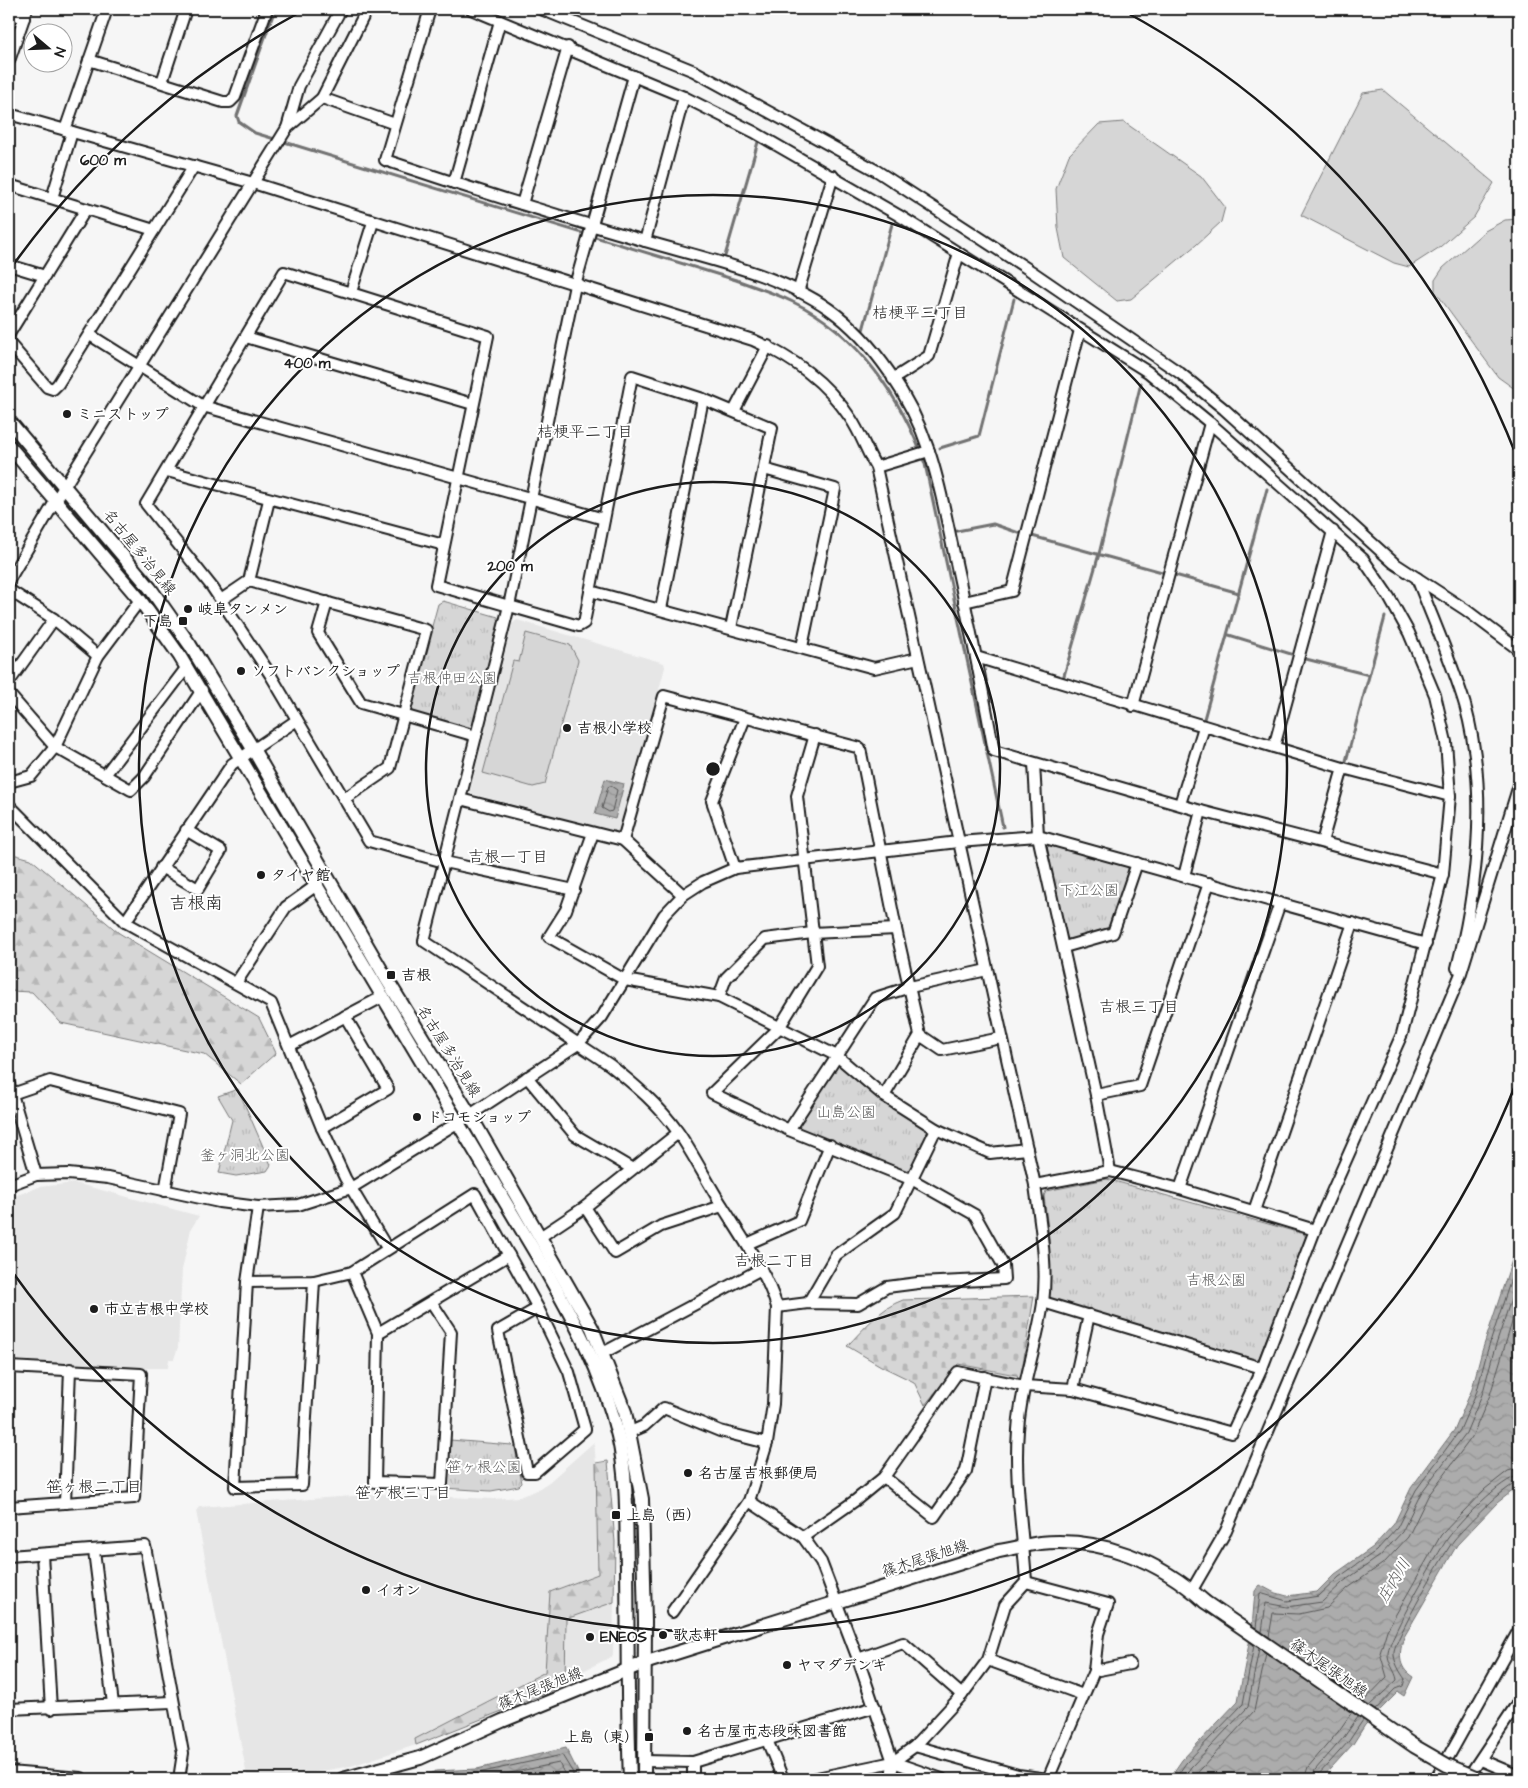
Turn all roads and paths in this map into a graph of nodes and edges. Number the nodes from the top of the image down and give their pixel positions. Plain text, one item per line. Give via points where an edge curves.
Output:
1 (107, 9) edge
2 (186, 9) edge
3 (267, 9) edge
4 (341, 9) edge
5 (367, 9) edge
6 (430, 9) edge
7 (471, 9) edge
8 (541, 9) edge
9 (9, 12) edge
10 (26, 14) edge
11 (500, 21) junction
12 (568, 47) junction
13 (89, 60) junction
14 (9, 61) edge
15 (634, 76) junction
16 (162, 82) junction
17 (684, 97) junction
18 (322, 98) junction
19 (9, 114) edge
20 (395, 124) junction
21 (68, 131) junction
22 (282, 136) junction
23 (194, 166) junction
24 (832, 176) junction
25 (253, 183) junction
26 (454, 183) junction
27 (9, 185) edge
28 (52, 198) junction
29 (522, 204) junction
30 (86, 209) junction
31 (374, 222) junction
32 (592, 225) junction
33 (154, 230) junction
34 (646, 241) junction
35 (959, 253) junction
36 (9, 265) edge
37 (45, 276) junction
38 (575, 285) junction
39 (351, 292) junction
40 (798, 292) junction
41 (1080, 330) junction
42 (9, 334) edge
43 (90, 335) junction
44 (246, 337) junction
45 (9, 343) edge
46 (768, 346) junction
47 (141, 365) junction
48 (893, 379) junction
49 (703, 399) junction
50 (473, 404) junction
51 (203, 406) junction
52 (734, 411) junction
53 (9, 421) edge
54 (1210, 423) junction
55 (9, 446) edge
56 (925, 452) junction
57 (876, 467) junction
58 (764, 469) junction
59 (167, 471) junction
60 (458, 478) junction
61 (64, 487) junction
62 (531, 498) junction
63 (56, 500) junction
64 (270, 500) junction
65 (604, 519) junction
66 (1334, 531) junction
67 (444, 545) junction
68 (1417, 578) junction
69 (9, 580) edge
70 (249, 580) junction
71 (9, 590) edge
72 (590, 591) junction
73 (140, 600) junction
74 (220, 600) junction
75 (327, 602) junction
76 (964, 602) junction
77 (509, 606) junction
78 (661, 609) junction
79 (54, 619) junction
80 (731, 628) junction
81 (802, 647) junction
82 (1519, 650) edge
83 (98, 656) junction
84 (976, 657) junction
85 (918, 658) junction
86 (187, 667) junction
87 (9, 682) edge
88 (202, 690) junction
89 (9, 694) edge
90 (1133, 706) junction
91 (404, 717) junction
92 (745, 718) junction
93 (297, 720) junction
94 (1204, 727) junction
95 (815, 735) junction
96 (476, 736) junction
97 (56, 747) junction
98 (1274, 747) junction
99 (253, 749) junction
100 (241, 757) junction
101 (1034, 763) junction
102 (1343, 768) junction
103 (106, 775) junction
104 (9, 782) edge
105 (1519, 785) edge
106 (1450, 796) junction
107 (344, 799) junction
108 (460, 799) junction
109 (1180, 804) junction
110 (9, 805) edge
111 (1201, 811) junction
112 (186, 830) junction
113 (593, 833) junction
114 (1038, 836) junction
115 (623, 840) junction
116 (958, 842) junction
117 (1322, 842) junction
118 (881, 852) junction
119 (804, 860) junction
120 (444, 862) junction
121 (1137, 863) junction
122 (161, 867) junction
123 (735, 868) junction
124 (1443, 874) junction
125 (1184, 876) junction
126 (1209, 883) junction
127 (318, 884) junction
128 (574, 890) junction
129 (684, 895) junction
130 (1280, 903) junction
131 (125, 922) junction
132 (1353, 923) junction
133 (896, 928) junction
134 (812, 933) junction
135 (1426, 944) junction
136 (1064, 947) junction
137 (987, 970) junction
138 (625, 980) junction
139 (236, 983) junction
140 (910, 987) junction
141 (384, 996) junction
142 (719, 997) junction
143 (1446, 1009) junction
144 (345, 1016) junction
145 (779, 1028) junction
146 (920, 1035) junction
147 (1001, 1038) junction
148 (578, 1044) junction
149 (289, 1046) junction
150 (837, 1056) junction
151 (527, 1077) junction
152 (10, 1091) edge
153 (1096, 1095) junction
154 (884, 1096) junction
155 (470, 1115) junction
156 (458, 1123) junction
157 (322, 1128) junction
158 (936, 1129) junction
159 (789, 1130) junction
160 (678, 1132) junction
161 (830, 1146) junction
162 (1027, 1149) junction
163 (631, 1168) junction
164 (1110, 1171) junction
165 (36, 1175) junction
166 (913, 1180) junction
167 (9, 1185) edge
168 (1035, 1185) junction
169 (351, 1188) junction
170 (1180, 1189) junction
171 (165, 1191) junction
172 (722, 1206) junction
173 (258, 1207) junction
174 (585, 1207) junction
175 (1254, 1211) junction
176 (1315, 1230) junction
177 (540, 1238) junction
178 (747, 1244) junction
179 (387, 1248) junction
180 (509, 1255) junction
181 (761, 1269) junction
182 (352, 1272) junction
183 (314, 1281) junction
184 (246, 1282) junction
185 (1043, 1302) junction
186 (432, 1303) junction
187 (808, 1303) junction
188 (777, 1307) junction
189 (538, 1308) junction
190 (1089, 1315) junction
191 (378, 1333) junction
192 (603, 1353) junction
193 (9, 1367) edge
194 (1262, 1368) junction
195 (70, 1369) junction
196 (985, 1377) junction
197 (1024, 1386) junction
198 (1073, 1388) junction
199 (630, 1432) junction
200 (766, 1443) junction
201 (884, 1477) junction
202 (749, 1501) junction
203 (65, 1503) junction
204 (9, 1507) edge
205 (803, 1537) junction
206 (1024, 1547) junction
207 (94, 1551) junction
208 (42, 1554) junction
209 (9, 1556) edge
210 (1026, 1582) junction
211 (1192, 1590) junction
212 (835, 1602) junction
213 (672, 1612) dead end
214 (1519, 1630) edge
215 (858, 1659) junction
216 (988, 1660) junction
217 (644, 1663) junction
218 (1130, 1664) dead end
219 (628, 1669) junction
220 (1094, 1671) junction
221 (962, 1695) junction
222 (1083, 1695) junction
223 (1519, 1701) edge
224 (172, 1702) junction
225 (113, 1704) junction
226 (875, 1707) junction
227 (51, 1709) junction
228 (9, 1710) edge
229 (1515, 1717) edge
230 (767, 1740) junction
231 (915, 1746) junction
232 (1481, 1760) junction
233 (644, 1761) junction
234 (693, 1762) junction
235 (894, 1762) junction
236 (9, 1773) edge
237 (1519, 1776) edge
238 (81, 1779) edge
239 (178, 1779) edge
240 (343, 1779) edge
241 (630, 1779) edge
242 (644, 1779) edge
243 (693, 1779) edge
244 (783, 1779) edge
245 (812, 1779) edge
246 (891, 1779) edge
247 (942, 1779) edge
248 (1436, 1779) edge
249 (1467, 1779) edge
250 (1480, 1779) edge

1 - 13 street
2 - 16 street
3 - 16 street via 235,97 230,102
4 - 22 street via 298,86
5 - 18 street
6 - 20 street
7 - 11 street
8 - 68 street via 694,71 893,181 1180,373 1394,563
9 - 10 street
10 - 14 street
11 - 12 street
11 - 26 street
12 - 15 street
12 - 29 street
13 - 16 street
13 - 21 street
15 - 17 street
15 - 32 street
17 - 24 street
17 - 34 street
18 - 20 street
18 - 22 street
19 - 21 street
20 - 26 street via 385,160
21 - 23 street
21 - 28 street
22 - 25 street
23 - 25 street
23 - 33 street
24 - 35 street
24 - 40 street
25 - 31 street
25 - 47 street
26 - 29 street
27 - 28 street
28 - 30 street
29 - 32 street
30 - 33 street
30 - 37 street
31 - 38 street
31 - 39 street
32 - 34 street
32 - 38 street
33 - 43 street
34 - 40 street via 722,263
35 - 41 street
35 - 48 street via 928,356
36 - 37 street
37 - 42 street
38 - 46 street
38 - 62 street
39 - 44 street via 284,272
39 - 50 street via 488,336
40 - 48 street via 827,307 851,326
41 - 54 street via 1148,372
41 - 76 street via 1012,592
43 - 45 street via 53,389 47,387
43 - 47 street
44 - 50 street
44 - 51 street
46 - 52 street
46 - 57 street via 815,376 835,397 852,420
47 - 51 street
47 - 61 street
48 - 56 street via 914,416
49 - 52 street
49 - 65 street via 632,376
49 - 78 street
50 - 60 street
51 - 59 street
51 - 60 street
52 - 58 street via 772,428
53 - 61 main road, 名古屋多治見線
54 - 66 street
54 - 90 street
55 - 63 main road, 名古屋多治見線
56 - 57 street
56 - 76 street
57 - 85 street
58 - 80 street
58 - 81 street via 834,489
59 - 64 street
59 - 74 street via 146,504
60 - 62 street
60 - 67 street
61 - 63 street
61 - 99 main road, 名古屋多治見線 via 165,608
62 - 65 street
62 - 77 street
63 - 69 street
63 - 73 main road, 名古屋多治見線
64 - 67 street
64 - 70 street
65 - 72 street
66 - 98 street
66 - 106 street via 1363,559 1389,596 1424,665 1446,742
67 - 77 street via 436,585
68 - 82 street
68 - 143 street via 1464,705 1476,776 1477,845 1472,891
70 - 74 street
70 - 75 street
71 - 79 street
72 - 77 street via 584,623 579,626
72 - 78 street
73 - 83 street
73 - 86 main road, 名古屋多治見線
74 - 93 street
75 - 91 street via 318,633 361,703
75 - 91 street via 426,630
76 - 84 street
77 - 96 street
78 - 80 street
79 - 83 street
79 - 87 street
80 - 81 street
81 - 85 street via 874,668
83 - 97 street
84 - 90 street
84 - 101 street via 994,751
85 - 116 street
86 - 88 main road, 名古屋多治見線
86 - 103 street
88 - 100 main road, 名古屋多治見線
88 - 103 street via 144,777 131,790
89 - 97 street
90 - 94 street
91 - 96 street
91 - 107 street via 390,768
92 - 95 street
92 - 115 street via 664,696
92 - 123 street via 712,801
93 - 99 street
93 - 107 street
94 - 98 street
94 - 109 street
95 - 118 street via 860,748
95 - 119 street via 797,796
96 - 108 street
97 - 103 street
97 - 104 street via 31,776
98 - 102 street
99 - 100 street
99 - 155 main road, 名古屋多治見線
100 - 112 street via 232,764
100 - 127 main road, 名古屋多治見線
101 - 109 street
101 - 114 street
102 - 106 street
102 - 117 street
105 - 143 street via 1460,976
106 - 124 street
107 - 120 street via 369,841
108 - 113 street
108 - 120 street
109 - 111 street
110 - 131 street
111 - 117 street
111 - 125 street
112 - 122 street
112 - 122 street via 221,851 198,889
113 - 115 street
113 - 128 street
114 - 116 street
114 - 121 street
114 - 136 street
115 - 129 street
116 - 118 street
116 - 137 street
117 - 124 street
118 - 119 street
118 - 133 street
119 - 123 street
119 - 134 street
120 - 128 street
120 - 148 street via 424,941
121 - 125 street
121 - 136 street via 1114,933
122 - 131 street
123 - 129 street via 703,882
124 - 135 street
125 - 126 street
126 - 130 street
126 - 153 street via 1140,1086
127 - 139 street via 286,907
127 - 141 main road, 名古屋多治見線
128 - 138 street via 549,937
129 - 138 street via 664,915
130 - 132 street
130 - 170 street
131 - 139 street
132 - 135 street
132 - 175 street
133 - 134 street
133 - 140 street
134 - 142 street via 765,939 726,978
134 - 145 street via 817,966
135 - 176 street via 1402,1034
136 - 153 street
137 - 140 street
137 - 147 street
138 - 142 street
138 - 148 street via 602,1017
139 - 149 street via 271,1003
140 - 146 street
140 - 150 street via 875,998
141 - 144 street
141 - 156 main road, 名古屋多治見線
142 - 145 street
143 - 211 street via 1229,1523
144 - 149 street
144 - 157 street via 388,1089
145 - 150 street
145 - 159 street via 712,1092
146 - 147 street via 942,1050
146 - 154 street
147 - 162 street
148 - 151 street
148 - 160 street via 636,1085
149 - 157 street
150 - 154 street
150 - 159 street
151 - 155 street
151 - 163 street via 575,1135
152 - 165 street
152 - 171 street via 50,1081 179,1114
153 - 164 street
154 - 158 street
155 - 156 street
155 - 177 main road, 名古屋多治見線
156 - 169 street
156 - 219 main road, 名古屋多治見線 via 563,1302 592,1358 608,1403 620,1445 626,1510
157 - 169 street
158 - 162 street via 990,1153
158 - 166 street
159 - 161 street
160 - 163 street
160 - 172 street
161 - 166 street
161 - 178 street via 799,1221
162 - 168 street
163 - 174 street
164 - 168 street
164 - 170 street
165 - 167 street
165 - 171 street via 108,1178
166 - 187 street via 895,1213 836,1255
166 - 187 street via 975,1215 1003,1264 1004,1279 887,1287 858,1304
168 - 185 street via 1042,1239
169 - 173 street via 298,1205
169 - 179 street
170 - 175 street
171 - 173 street
172 - 174 street via 661,1226 615,1253
172 - 178 street
173 - 184 street
174 - 177 street
175 - 176 street
176 - 194 street
177 - 192 main road, 名古屋多治見線
178 - 181 street
179 - 180 street via 475,1194
179 - 182 street
180 - 186 street
180 - 189 street
181 - 188 street
181 - 192 street
182 - 183 street
182 - 191 street
183 - 184 street
183 - 184 street via 302,1485 235,1487
185 - 190 street
185 - 197 street
186 - 191 street
186 - 191 street via 451,1332 442,1484 375,1482
187 - 188 street
188 - 200 street via 773,1404
189 - 189 street via 569,1372 584,1429 536,1472 527,1472 498,1332
190 - 194 street
190 - 198 street
192 - 199 main road, 名古屋多治見線
193 - 195 street
194 - 198 street via 1232,1433
195 - 203 street
195 - 203 street via 141,1374 134,1498
196 - 197 street
196 - 201 street via 958,1372
196 - 201 street via 966,1471 934,1517
197 - 198 street
197 - 206 street via 1017,1457
199 - 200 street via 644,1426 664,1408 720,1431
199 - 217 main road, 名古屋多治見線 via 642,1499
200 - 202 street
201 - 205 street
202 - 205 street
202 - 213 street
203 - 204 street
205 - 212 street via 821,1562
206 - 210 street
206 - 211 main road, 篠木尾張旭線 via 1068,1543 1117,1551 1145,1561
206 - 212 main road, 篠木尾張旭線
207 - 208 street
207 - 224 street via 144,1546
207 - 225 street
208 - 209 street
208 - 227 street
210 - 216 street via 1005,1606
210 - 220 street via 1108,1604 1098,1634
211 - 250 main road, 篠木尾張旭線, bridge via 1414,1746
212 - 215 street
212 - 217 main road, 篠木尾張旭線
214 - 248 street
215 - 221 street via 903,1643
215 - 226 street
216 - 221 street
216 - 222 street
217 - 219 main road, 篠木尾張旭線
217 - 233 main road, 名古屋多治見線
218 - 220 street
219 - 240 main road, 篠木尾張旭線 via 406,1764
219 - 241 main road, 名古屋多治見線
220 - 222 street
221 - 231 street
222 - 231 street via 1048,1779 1018,1775
223 - 229 street
224 - 225 street
224 - 239 street via 183,1753
225 - 227 street
226 - 230 street
226 - 235 street
227 - 228 street
229 - 232 street
230 - 234 street
230 - 244 street
231 - 235 street
232 - 237 street
232 - 249 street
233 - 234 street
233 - 242 main road, 名古屋多治見線
234 - 243 street
235 - 245 street
235 - 246 street
235 - 247 street
236 - 238 main road

